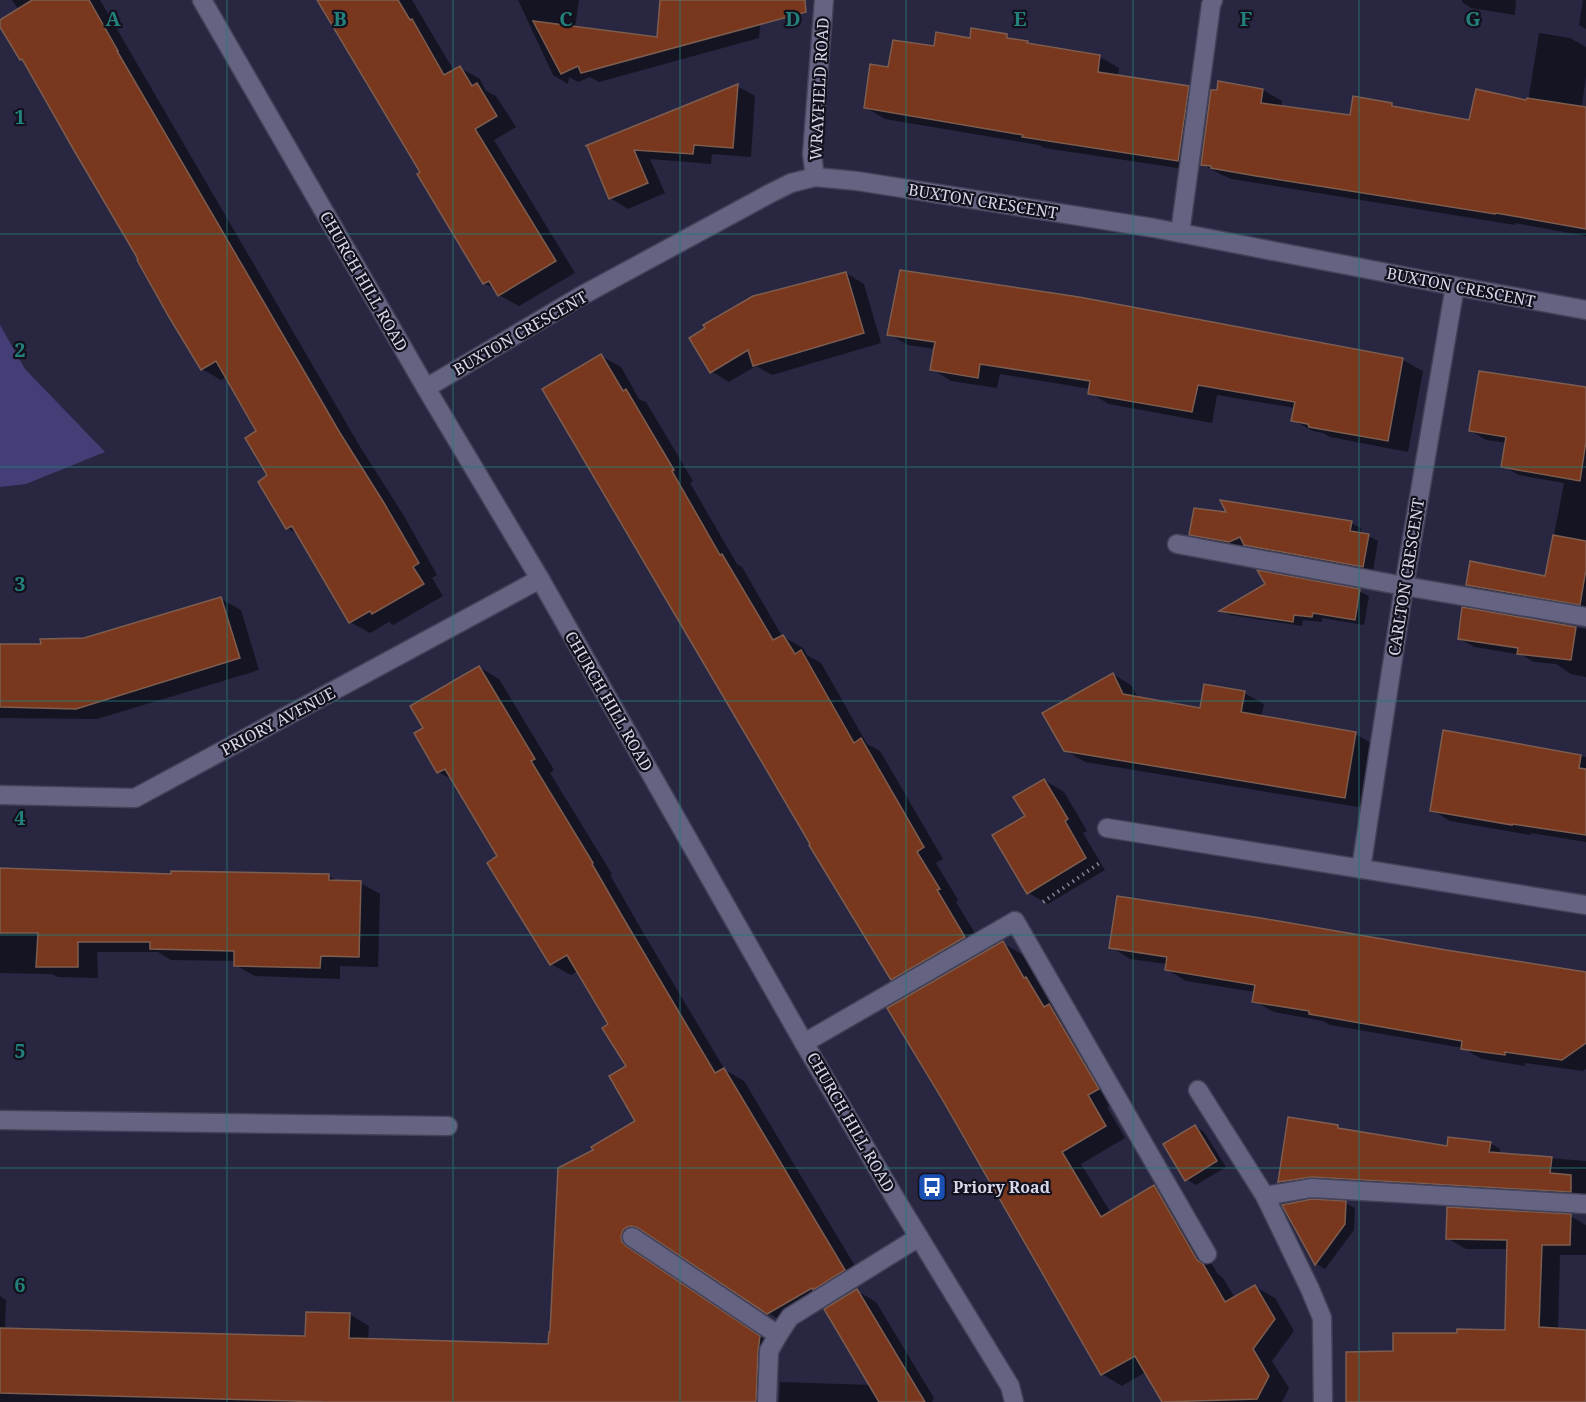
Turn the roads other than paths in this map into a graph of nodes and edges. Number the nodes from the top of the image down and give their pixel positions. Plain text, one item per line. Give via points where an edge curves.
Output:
1 (202, 0) edge
2 (824, 0) edge
3 (1213, 0) edge
4 (815, 177) junction
5 (1180, 233) junction
6 (1455, 286) junction
7 (1586, 310) edge
8 (426, 388) junction
9 (1177, 544) dead end
10 (540, 579) junction
11 (1404, 586) junction
12 (1586, 617) edge
13 (0, 795) edge
14 (1107, 828) road end
15 (1361, 869) junction
16 (1586, 904) edge
17 (804, 1043) junction
18 (1198, 1090) dead end
19 (0, 1120) edge
20 (448, 1126) dead end
21 (1265, 1196) junction
22 (1586, 1204) edge
23 (632, 1237) dead end
24 (919, 1237) junction
25 (1208, 1254) dead end
26 (778, 1335) junction
27 (767, 1402) edge
28 (1014, 1402) edge
29 (1323, 1402) edge

1 - 8 street, CHURCH HILL ROAD
2 - 4 street, WRAYFIELD ROAD via 812,153
3 - 5 street
4 - 5 street, BUXTON CRESCENT
4 - 8 street, BUXTON CRESCENT via 769,194 580,296
5 - 6 street, BUXTON CRESCENT
6 - 7 street, BUXTON CRESCENT
6 - 11 street, CARLTON CRESCENT
8 - 10 street, CHURCH HILL ROAD
9 - 11 street
10 - 13 street, PRIORY AVENUE via 135,798
10 - 17 street, CHURCH HILL ROAD
11 - 12 street
11 - 15 street, CARLTON CRESCENT
14 - 15 street
15 - 16 street
17 - 24 street, CHURCH HILL ROAD
17 - 25 street via 1015,921
18 - 21 street
19 - 20 street
21 - 22 street via 1311,1188
21 - 29 street via 1322,1318
23 - 26 street
24 - 26 street via 790,1317
24 - 28 street, CHURCH HILL ROAD via 1010,1386
26 - 27 street via 768,1351

